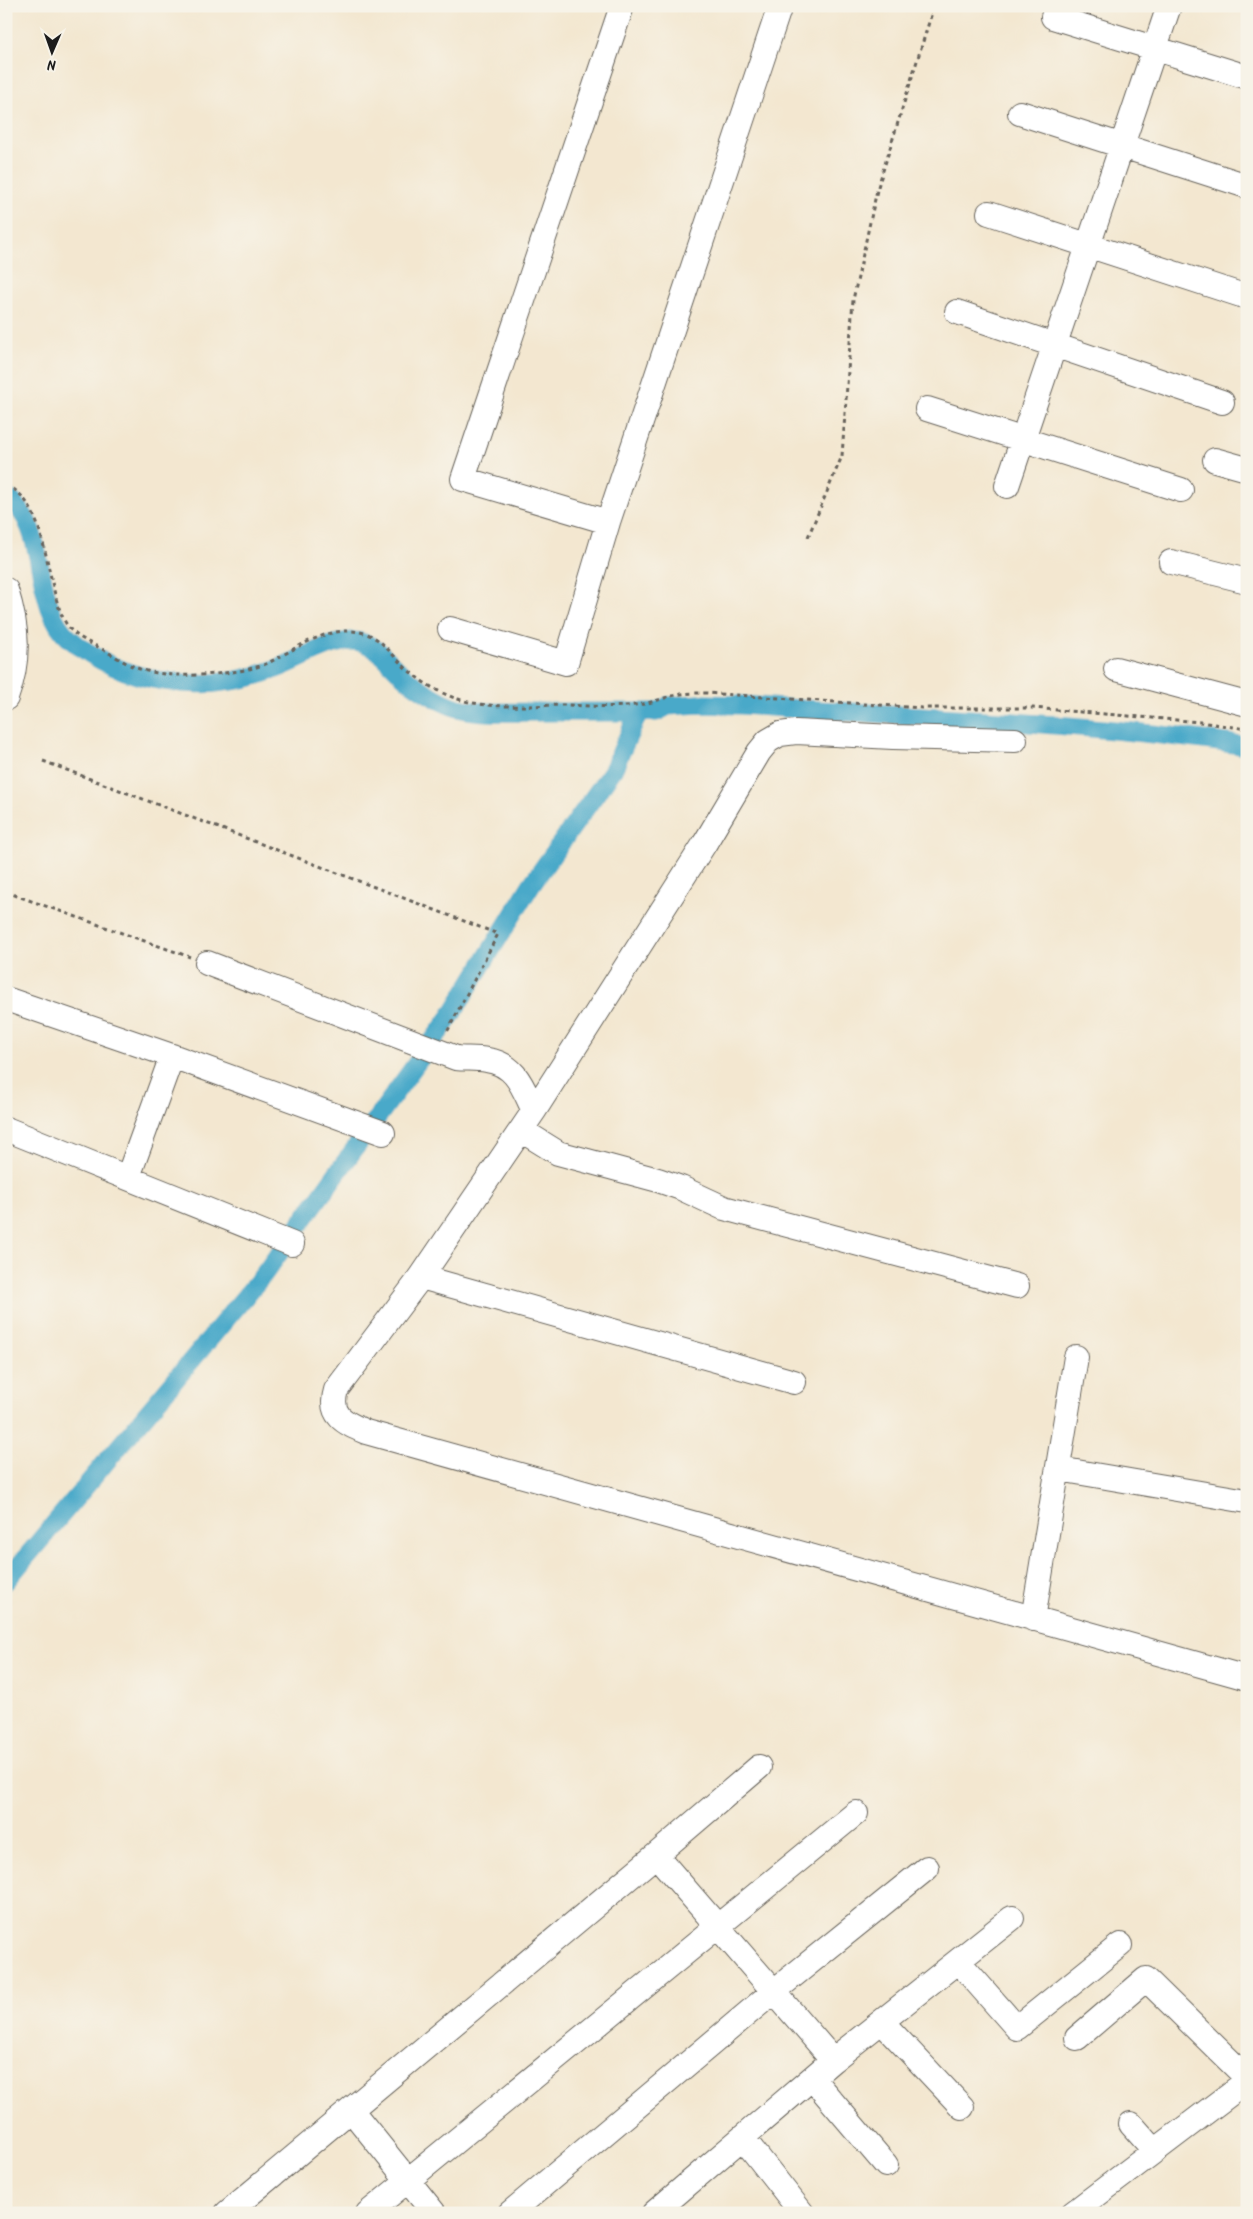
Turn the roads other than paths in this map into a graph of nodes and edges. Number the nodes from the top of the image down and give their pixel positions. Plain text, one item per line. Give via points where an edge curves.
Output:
1 (622, 6) edge
2 (780, 6) edge
3 (1169, 6) edge
4 (1053, 16) dead end
5 (1155, 49) junction
6 (1247, 77) edge
7 (1020, 113) dead end
8 (1122, 146) junction
9 (1247, 186) edge
10 (989, 213) dead end
11 (1088, 246) junction
12 (1247, 297) edge
13 (957, 312) dead end
14 (1055, 344) junction
15 (1222, 402) dead end
16 (927, 409) dead end
17 (1022, 440) junction
18 (1215, 460) dead end
19 (1247, 469) edge
20 (1007, 486) dead end
21 (1181, 490) dead end
22 (608, 522) junction
23 (1171, 562) dead end
24 (1247, 581) edge
25 (6, 590) edge
26 (450, 629) dead end
27 (11, 659) edge
28 (1116, 669) dead end
29 (6, 698) edge
30 (1247, 704) edge
31 (1015, 740) dead end
32 (207, 963) road end
33 (6, 999) edge
34 (172, 1056) junction
35 (528, 1120) junction
36 (6, 1128) edge
37 (383, 1133) dead end
38 (128, 1177) junction
39 (292, 1244) dead end
40 (421, 1277) junction
41 (1016, 1286) dead end
42 (1076, 1357) dead end
43 (794, 1382) dead end
44 (1059, 1469) junction
45 (1247, 1501) edge
46 (1033, 1620) junction
47 (1247, 1678) edge
48 (759, 1767) dead end
49 (856, 1813) dead end
50 (656, 1855) junction
51 (927, 1868) dead end
52 (1012, 1918) dead end
53 (718, 1928) junction
54 (1120, 1945) dead end
55 (958, 1961) junction
56 (774, 1992) junction
57 (882, 2022) junction
58 (1077, 2038) dead end
59 (833, 2060) junction
60 (812, 2078) junction
61 (1247, 2079) edge
62 (962, 2106) dead end
63 (352, 2111) junction
64 (1131, 2124) dead end
65 (742, 2138) junction
66 (1155, 2150) junction
67 (886, 2165) dead end
68 (407, 2180) junction
69 (668, 2208) edge
70 (227, 2213) edge
71 (368, 2213) edge
72 (434, 2213) edge
73 (510, 2213) edge
74 (802, 2213) edge
75 (1073, 2213) edge

1 - 22 street via 463,480
2 - 22 street
3 - 5 street
4 - 5 street
5 - 6 street
5 - 8 street
7 - 8 street
8 - 9 street
8 - 11 street
10 - 11 street
11 - 12 street
11 - 14 street
13 - 14 street
14 - 15 street
14 - 17 street
16 - 17 street
17 - 20 street
17 - 21 street
18 - 19 street
22 - 26 street via 566,663
23 - 24 street
25 - 27 street via 17,636
27 - 29 street
28 - 30 street
31 - 35 street via 796,732 780,734 768,741
32 - 35 street via 456,1058 493,1061 519,1078
33 - 34 street
34 - 37 street
34 - 38 street
35 - 40 street
35 - 41 street via 558,1153 658,1180 724,1208
36 - 38 street
38 - 39 street
40 - 43 street
40 - 46 street via 336,1390 334,1407 347,1424
42 - 44 street
44 - 45 street
44 - 46 street
46 - 47 street
48 - 50 street
49 - 53 street
50 - 53 street
50 - 63 street
51 - 56 street
52 - 55 street
53 - 56 street
53 - 68 street
54 - 55 street via 1017,2028
55 - 57 street
56 - 59 street
56 - 73 street
57 - 59 street
57 - 62 street
58 - 61 street via 1146,1979
59 - 60 street
60 - 65 street
60 - 67 street
61 - 66 street
63 - 68 street
63 - 70 street
64 - 66 street
65 - 69 street
65 - 74 street
66 - 75 street
68 - 71 street
68 - 72 street

